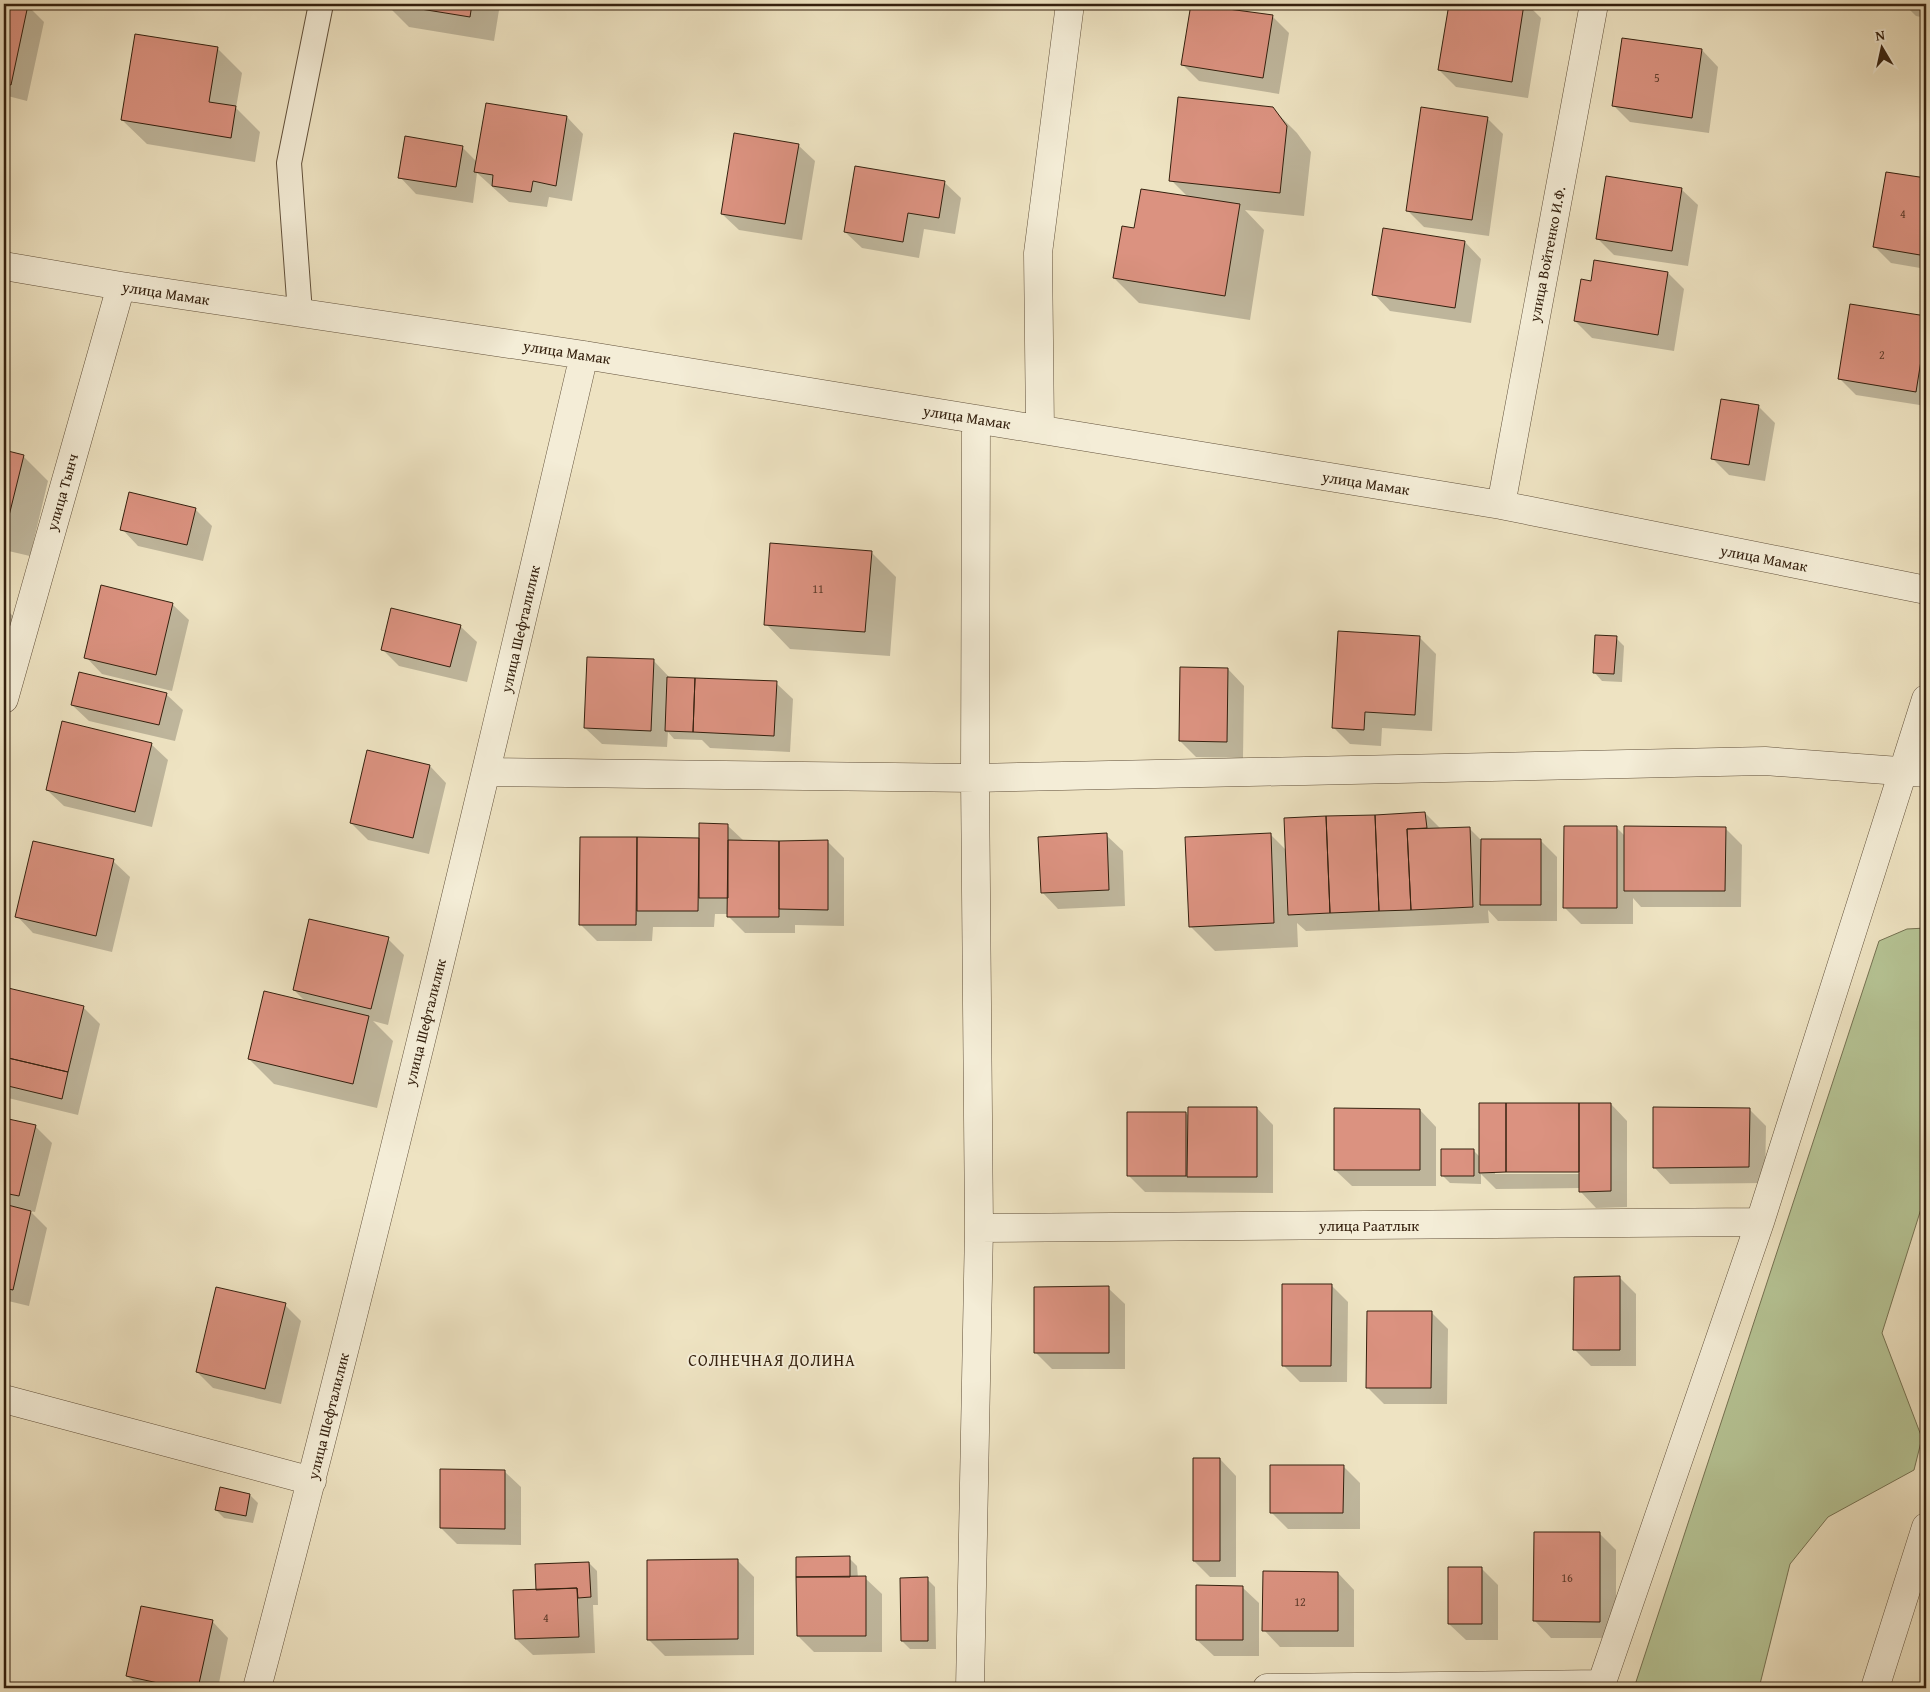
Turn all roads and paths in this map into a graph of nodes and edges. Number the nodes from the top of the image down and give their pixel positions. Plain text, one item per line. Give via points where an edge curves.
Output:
1 (320, 4) edge
2 (1070, 4) edge
3 (1594, 4) edge
4 (4, 266) edge
5 (121, 286) junction
6 (300, 313) junction
7 (584, 355) junction
8 (976, 419) junction
9 (1040, 429) junction
10 (1500, 505) junction
11 (1926, 590) edge
12 (1926, 698) edge
13 (4, 699) edge
14 (486, 772) junction
15 (1915, 773) edge
16 (975, 778) junction
17 (1760, 1222) junction
18 (979, 1228) junction
19 (4, 1399) edge
20 (312, 1481) junction
21 (1926, 1527) edge
22 (1601, 1686) edge
23 (257, 1688) edge
24 (970, 1688) edge
25 (1267, 1688) edge
26 (1875, 1688) edge

1 - 6 lane via 289,163
2 - 9 street via 1038,253
3 - 10 street, улица Войтенко И.Ф.
4 - 5 street, улица Мамак
5 - 6 street, улица Мамак
5 - 13 street, улица Тынч
6 - 7 street, улица Мамак
7 - 8 street, улица Мамак
7 - 14 street, улица Шефталилик
8 - 9 street, улица Мамак
8 - 16 street
9 - 10 street, улица Мамак
10 - 11 street, улица Мамак
12 - 15 street
14 - 16 street
14 - 20 street, улица Шефталилик
15 - 16 street via 1765,761
15 - 17 street
16 - 18 street
17 - 18 street, улица Раатлык
17 - 22 street
18 - 24 street
19 - 20 street
20 - 23 street, улица Шефталилик
21 - 26 street
22 - 25 street

